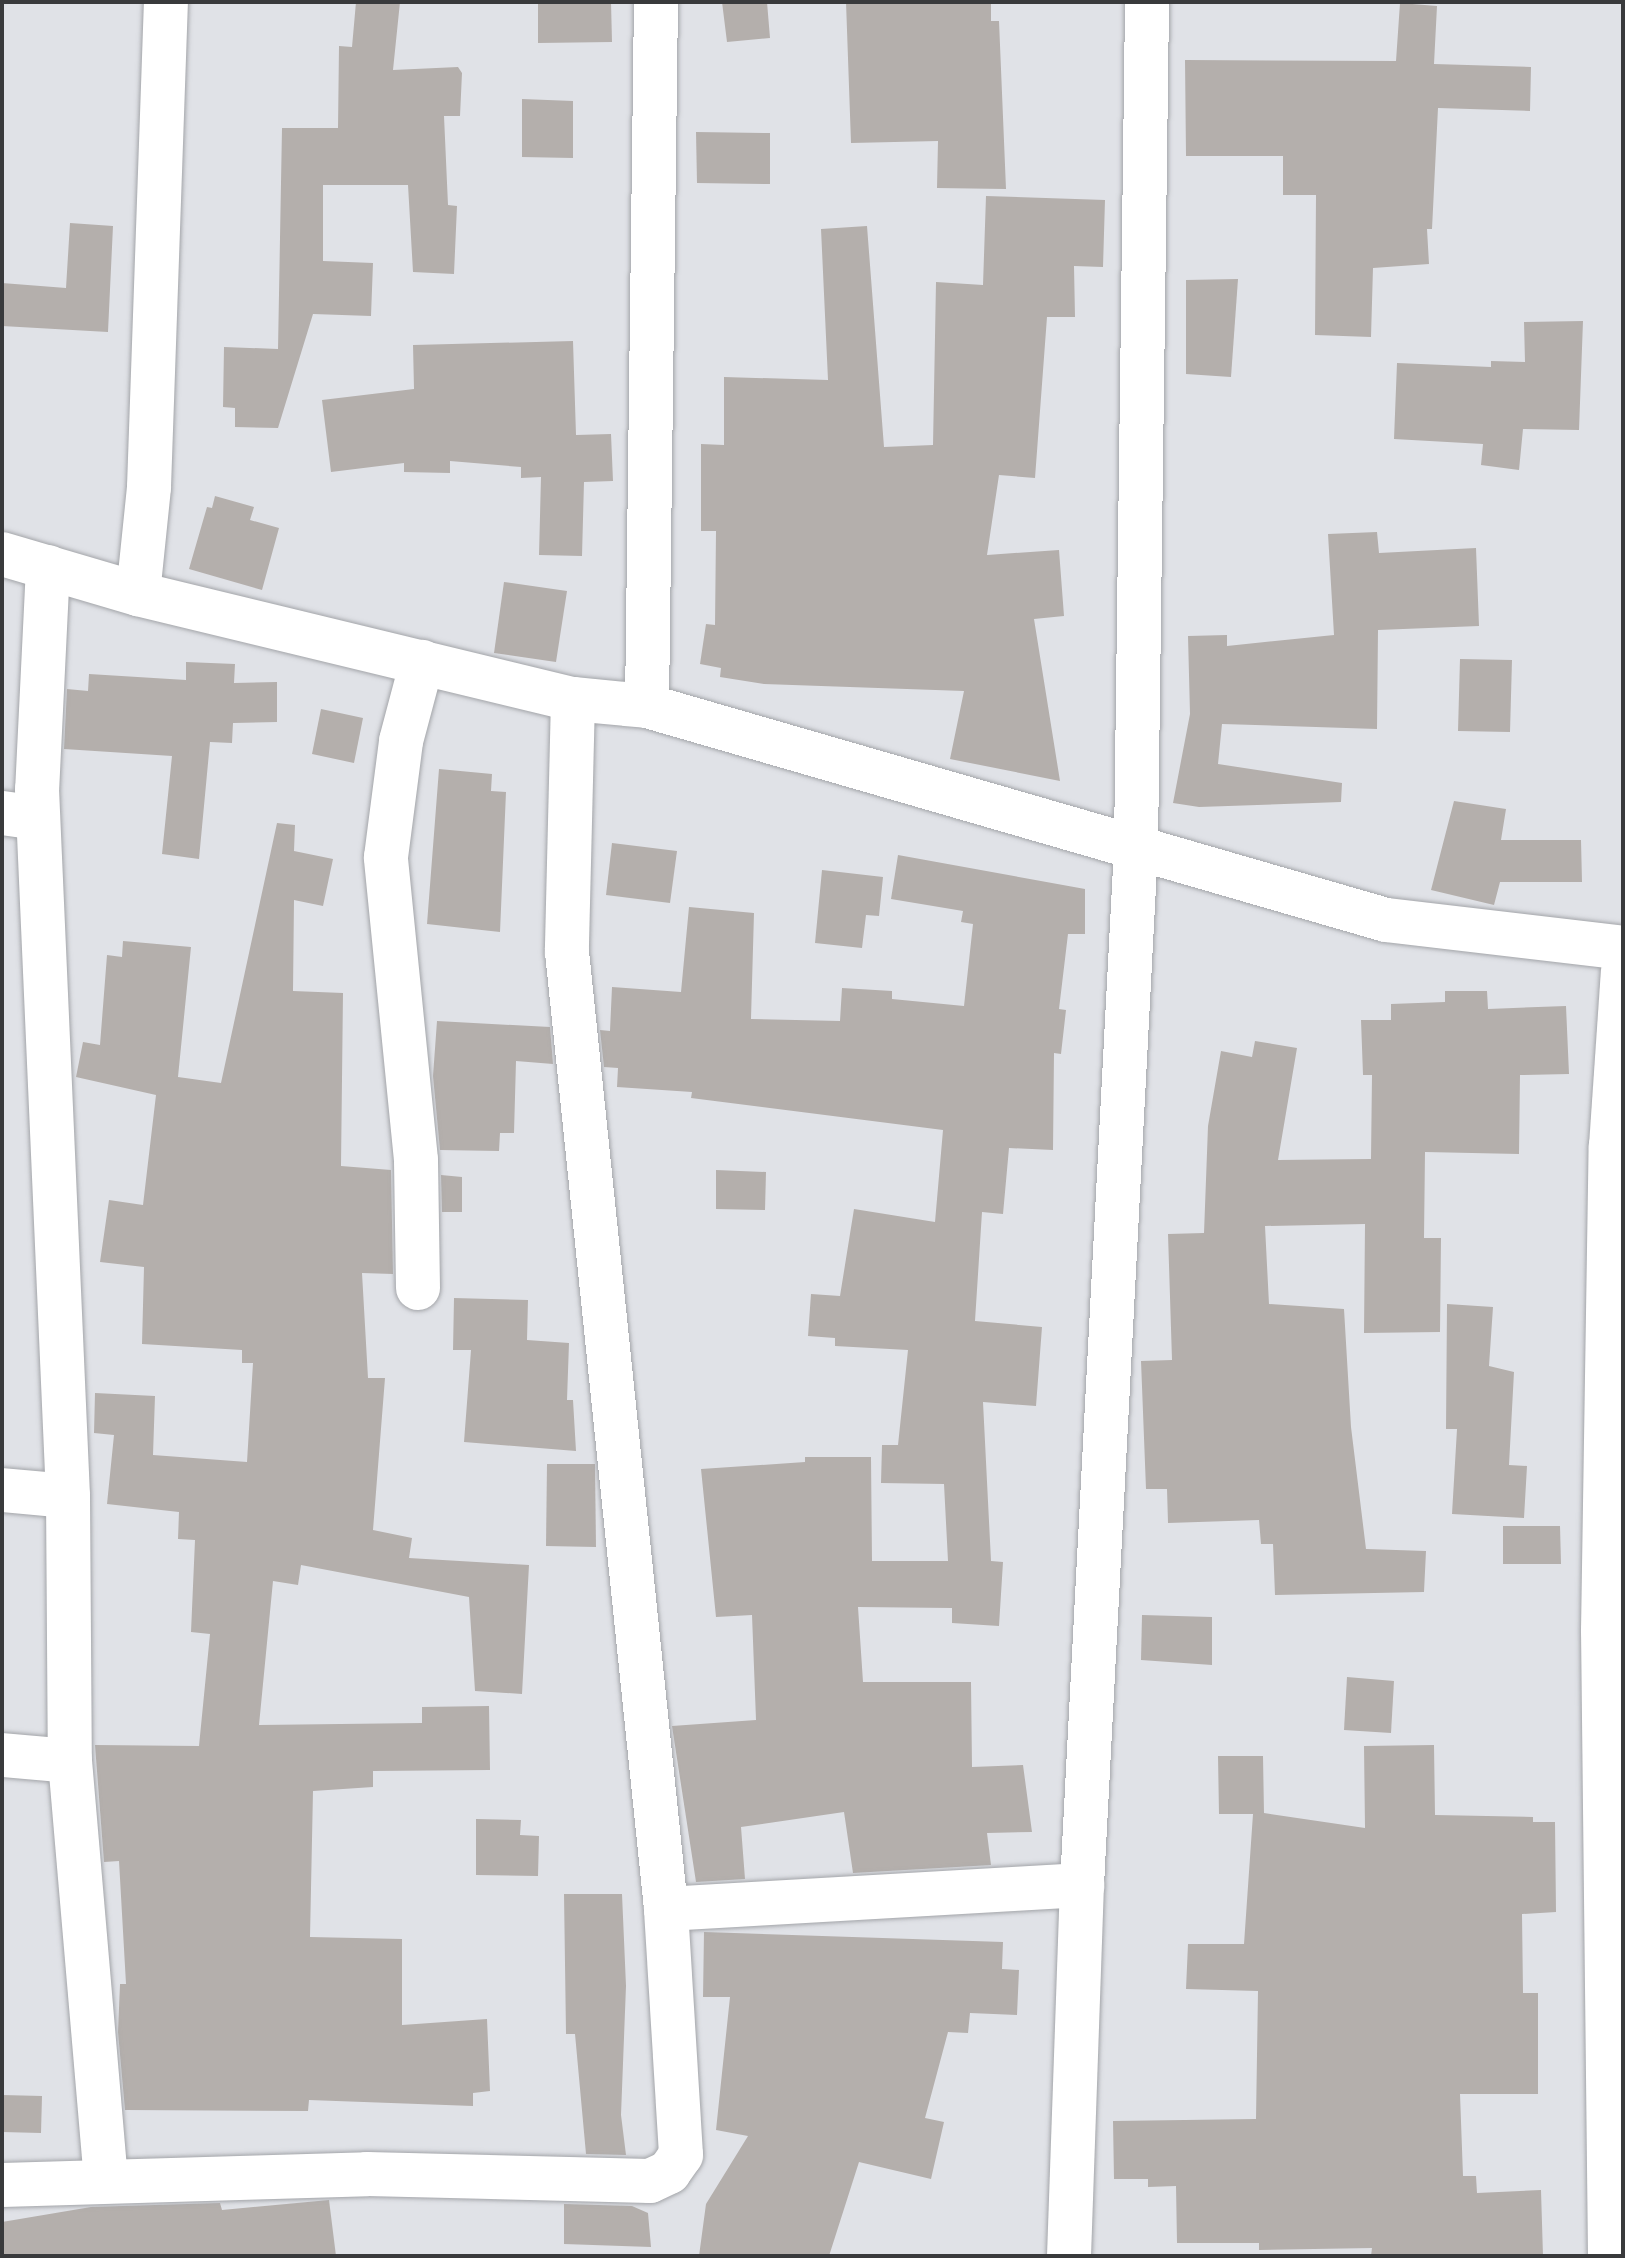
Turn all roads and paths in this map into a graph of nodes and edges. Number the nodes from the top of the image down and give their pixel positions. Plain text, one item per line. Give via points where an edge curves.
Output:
1 (166, 2) edge
2 (656, 2) edge
3 (1147, 2) edge
4 (2, 554) edge
5 (48, 567) junction
6 (138, 594) junction
7 (422, 662) junction
8 (573, 699) junction
9 (647, 706) junction
10 (20, 816) edge
11 (1136, 846) junction
12 (1623, 948) edge
13 (1623, 971) edge
14 (418, 1288) dead end
15 (2, 1490) edge
16 (68, 1496) junction
17 (1613, 1631) edge
18 (2, 1755) edge
19 (70, 1761) junction
20 (1082, 1885) junction
21 (666, 1909) junction
22 (106, 2180) junction
23 (2, 2185) edge
24 (1069, 2256) edge
25 (1610, 2256) edge

1 - 6 street via 149,487
2 - 9 street
3 - 11 street
4 - 5 street
5 - 6 street
5 - 10 street
6 - 7 street
7 - 8 street
7 - 14 street via 401,741 386,857 416,1160
8 - 9 street
8 - 21 street via 567,952
9 - 11 street
10 - 16 street
11 - 12 street via 1386,920
11 - 20 street
13 - 17 street via 1611,1146
15 - 16 street
16 - 19 street
17 - 25 street
18 - 19 street
19 - 22 street
20 - 21 street
20 - 24 street
21 - 22 street via 681,2155 669,2172 650,2181 367,2174
22 - 23 street

